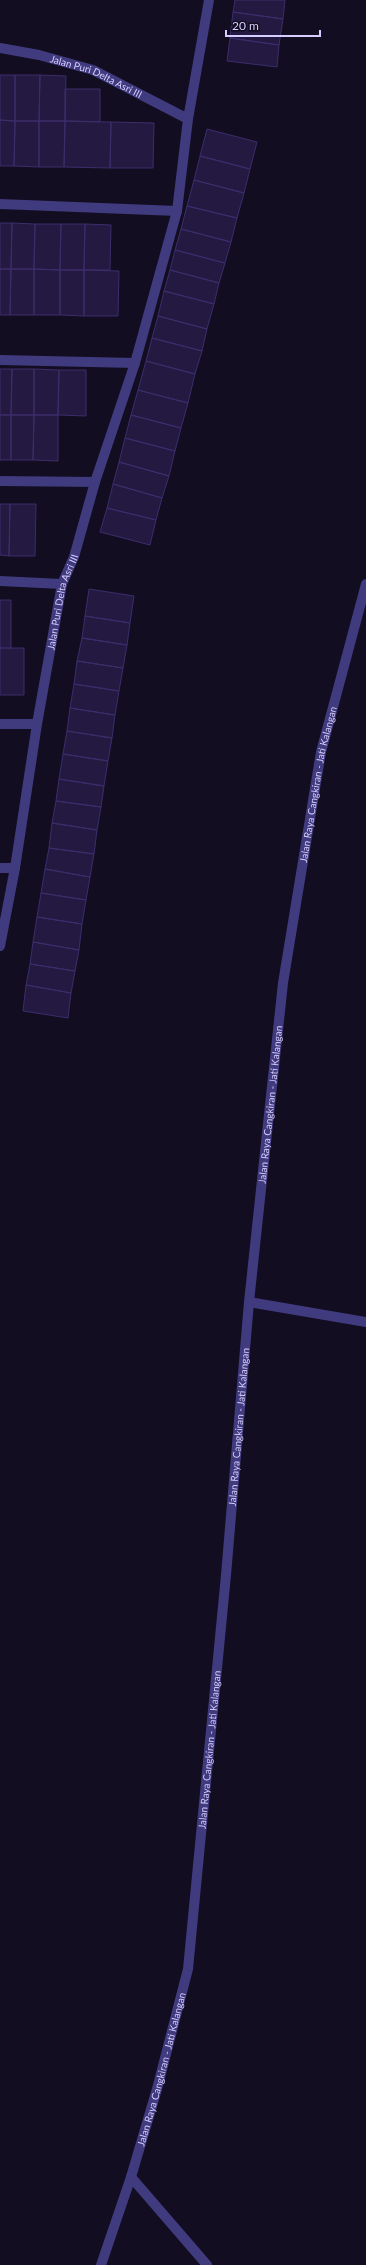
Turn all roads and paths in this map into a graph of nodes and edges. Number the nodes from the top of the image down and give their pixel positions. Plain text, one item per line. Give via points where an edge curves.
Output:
1 (209, 0) edge
2 (0, 48) edge
3 (188, 119) junction
4 (0, 204) edge
5 (177, 211) junction
6 (0, 360) edge
7 (135, 364) junction
8 (0, 481) edge
9 (94, 482) junction
10 (0, 581) edge
11 (62, 584) junction
12 (366, 584) edge
13 (0, 724) edge
14 (37, 724) junction
15 (0, 868) edge
16 (15, 868) junction
17 (0, 946) edge
18 (249, 1302) junction
19 (366, 1322) edge
20 (131, 2177) junction
21 (101, 2265) edge
22 (207, 2265) edge

1 - 3 street, Jalan Puri Delta Asri III
2 - 3 street, Jalan Puri Delta Asri III via 39,55 93,70
3 - 5 street, Jalan Puri Delta Asri III
4 - 5 street
5 - 7 street, Jalan Puri Delta Asri III
6 - 7 street
7 - 9 street, Jalan Puri Delta Asri III
8 - 9 street
9 - 11 street, Jalan Puri Delta Asri III via 74,557
10 - 11 street
11 - 14 street, Jalan Puri Delta Asri III
12 - 18 street, Jalan Raya Cangkiran - Jati Kalangan via 321,752 283,983
13 - 14 street
14 - 16 street, Jalan Puri Delta Asri III
15 - 16 street
16 - 17 street, Jalan Puri Delta Asri III
18 - 19 street
18 - 20 street, Jalan Raya Cangkiran - Jati Kalangan via 188,1969
20 - 21 street, Jalan Raya Cangkiran - Jati Kalangan
20 - 22 street

